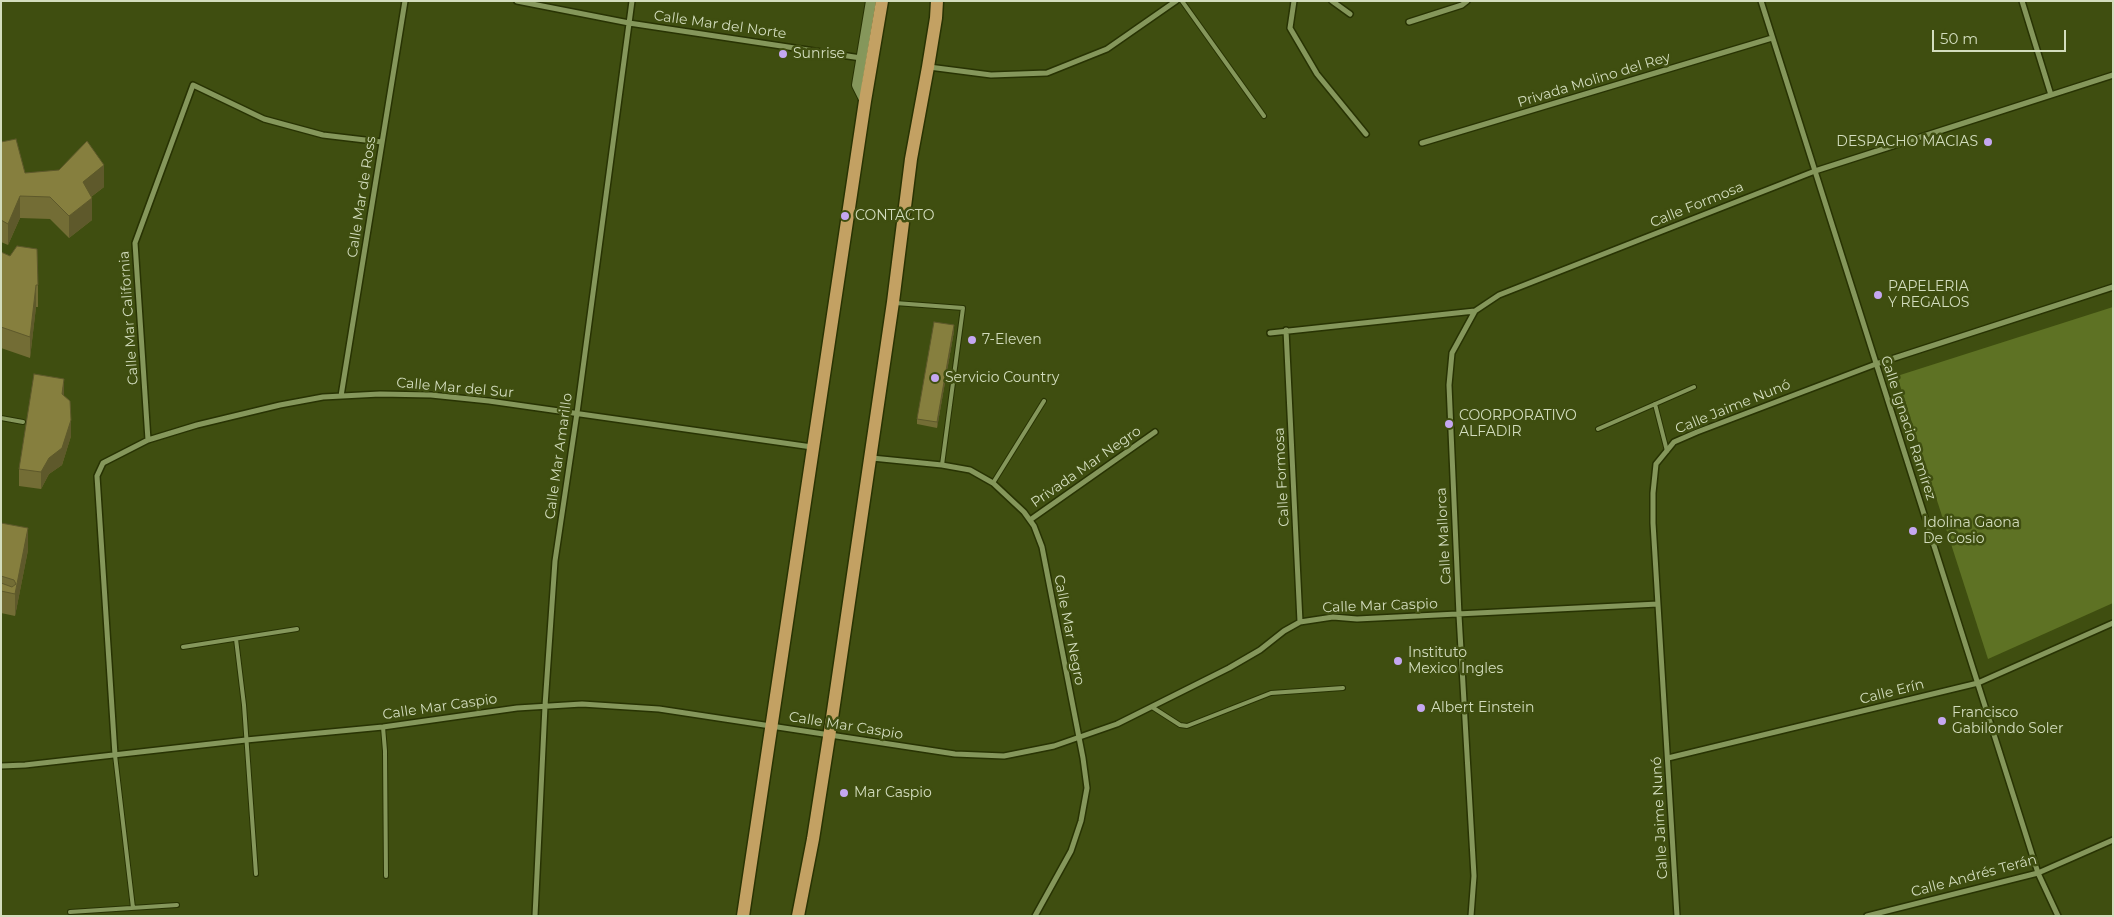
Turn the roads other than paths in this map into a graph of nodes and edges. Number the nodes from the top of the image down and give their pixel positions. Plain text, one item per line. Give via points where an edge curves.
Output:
1 (405, 1) edge
2 (517, 1) edge
3 (632, 1) edge
4 (870, 1) edge
5 (882, 1) edge
6 (938, 1) edge
7 (1176, 1) edge
8 (1182, 1) edge
9 (1294, 1) edge
10 (1332, 1) edge
11 (1466, 1) edge
12 (1761, 1) edge
13 (2022, 1) edge
14 (1350, 14) dead end
15 (1408, 22) dead end
16 (629, 23) junction
17 (1772, 38) junction
18 (860, 58) junction
19 (928, 67) junction
20 (2113, 75) edge
21 (2051, 95) junction
22 (865, 101) junction
23 (1264, 116) dead end
24 (1366, 134) dead end
25 (382, 142) junction
26 (1422, 143) dead end
27 (1815, 171) junction
28 (2113, 287) edge
29 (892, 302) junction
30 (1475, 311) junction
31 (1286, 330) junction
32 (1270, 333) dead end
33 (1876, 364) junction
34 (1694, 387) dead end
35 (341, 396) junction
36 (1044, 401) dead end
37 (1655, 404) junction
38 (577, 413) junction
39 (1, 418) edge
40 (23, 422) dead end
41 (1598, 428) dead end
42 (1155, 432) dead end
43 (148, 440) junction
44 (813, 447) junction
45 (1667, 451) junction
46 (869, 458) junction
47 (942, 465) junction
48 (993, 483) junction
49 (1030, 520) junction
50 (1658, 604) junction
51 (1459, 614) junction
52 (1300, 622) junction
53 (2113, 623) edge
54 (297, 629) dead end
55 (236, 639) junction
56 (183, 646) dead end
57 (1978, 683) junction
58 (1343, 688) dead end
59 (544, 706) junction
60 (1152, 707) junction
61 (772, 726) junction
62 (383, 727) junction
63 (829, 736) junction
64 (1079, 738) junction
65 (246, 740) junction
66 (115, 755) junction
67 (1668, 758) junction
68 (1, 766) edge
69 (2113, 840) edge
70 (2038, 873) junction
71 (256, 874) dead end
72 (386, 876) dead end
73 (176, 905) dead end
74 (133, 908) junction
75 (70, 912) dead end
76 (535, 916) edge
77 (743, 916) edge
78 (798, 916) edge
79 (1035, 916) edge
80 (1471, 916) edge
81 (1677, 916) edge
82 (1867, 916) edge
83 (2058, 916) edge

1 - 25 street, Calle Mar de Ross
2 - 16 street, Calle Mar del Norte
3 - 16 street, Calle Mar Amarillo
4 - 18 main road
5 - 22 main road
6 - 19 main road
7 - 19 street via 1107,49 1047,73 991,75
8 - 23 lane
9 - 24 street via 1290,28 1317,74
10 - 14 street
11 - 15 street
12 - 17 street, Calle Ignacio Ramírez
13 - 21 street
16 - 18 street, Calle Mar del Norte
16 - 38 street, Calle Mar Amarillo
17 - 26 street, Privada Molino del Rey
17 - 27 street, Calle Ignacio Ramírez
18 - 22 main road via 857,85
19 - 29 main road
20 - 21 street, Calle Formosa
21 - 27 street, Calle Formosa
22 - 44 main road
25 - 35 street, Calle Mar de Ross
25 - 43 street, Calle Mar California via 323,135 264,119 193,85 135,243
27 - 30 street, Calle Formosa via 1499,295
27 - 33 street, Calle Ignacio Ramírez
28 - 33 street, Calle Jaime Nunó
29 - 46 main road
29 - 47 lane via 963,308
30 - 31 street, Calle Formosa
30 - 51 street, Calle Mallorca via 1452,353 1449,385
31 - 32 street, Calle Formosa
31 - 52 street, Calle Formosa
33 - 45 street, Calle Jaime Nunó via 1698,432 1674,442
33 - 57 street, Calle Ignacio Ramírez
34 - 37 lane
35 - 38 street, Calle Mar del Sur via 431,395
35 - 43 street, Calle Mar del Sur via 244,412
36 - 48 lane
37 - 41 lane
37 - 45 lane
38 - 44 street, Calle Mar del Sur
38 - 59 street, Calle Mar Amarillo via 555,561
39 - 40 lane
42 - 49 street, Privada Mar Negro
43 - 66 street, Calle Mar del Sur via 103,463 98,476
44 - 61 main road
45 - 50 street, Calle Jaime Nunó via 1656,464 1653,493
46 - 47 street, Calle Mar Negro
46 - 63 main road
47 - 48 street, Calle Mar Negro via 970,470
48 - 49 street, Calle Mar Negro
49 - 64 street, Calle Mar Negro via 1042,547
50 - 51 street, Calle Mar Caspio
50 - 67 street, Calle Jaime Nunó
51 - 52 street, Calle Mar Caspio via 1357,619 1334,617
51 - 80 street, Calle Mallorca via 1474,876
52 - 60 street, Calle Mar Caspio via 1229,668
53 - 57 street, Calle Erín
54 - 55 lane
55 - 56 lane
55 - 65 lane
57 - 67 street, Calle Erín
57 - 70 street, Calle Ignacio Ramírez
58 - 60 lane via 1271,693 1187,726 1180,726
59 - 61 street, Calle Mar Caspio via 582,704 659,709
59 - 62 street, Calle Mar Caspio
59 - 76 street, Calle Mar Amarillo
60 - 64 street, Calle Mar Caspio
61 - 63 street, Calle Mar Caspio
61 - 77 main road
62 - 65 street, Calle Mar Caspio
62 - 72 lane
63 - 64 street, Calle Mar Caspio via 955,754 1004,756
63 - 78 main road
64 - 79 street, Calle Mar Negro via 1087,788 1081,821 1071,851
65 - 66 street, Calle Mar Caspio
65 - 71 lane
66 - 68 street, Calle Mar Caspio
66 - 74 lane
67 - 81 street, Calle Jaime Nunó
69 - 70 street, Calle Andrés Terán
70 - 82 street, Calle Andrés Terán
70 - 83 street, Calle Ignacio Ramírez
73 - 74 lane
74 - 75 lane

